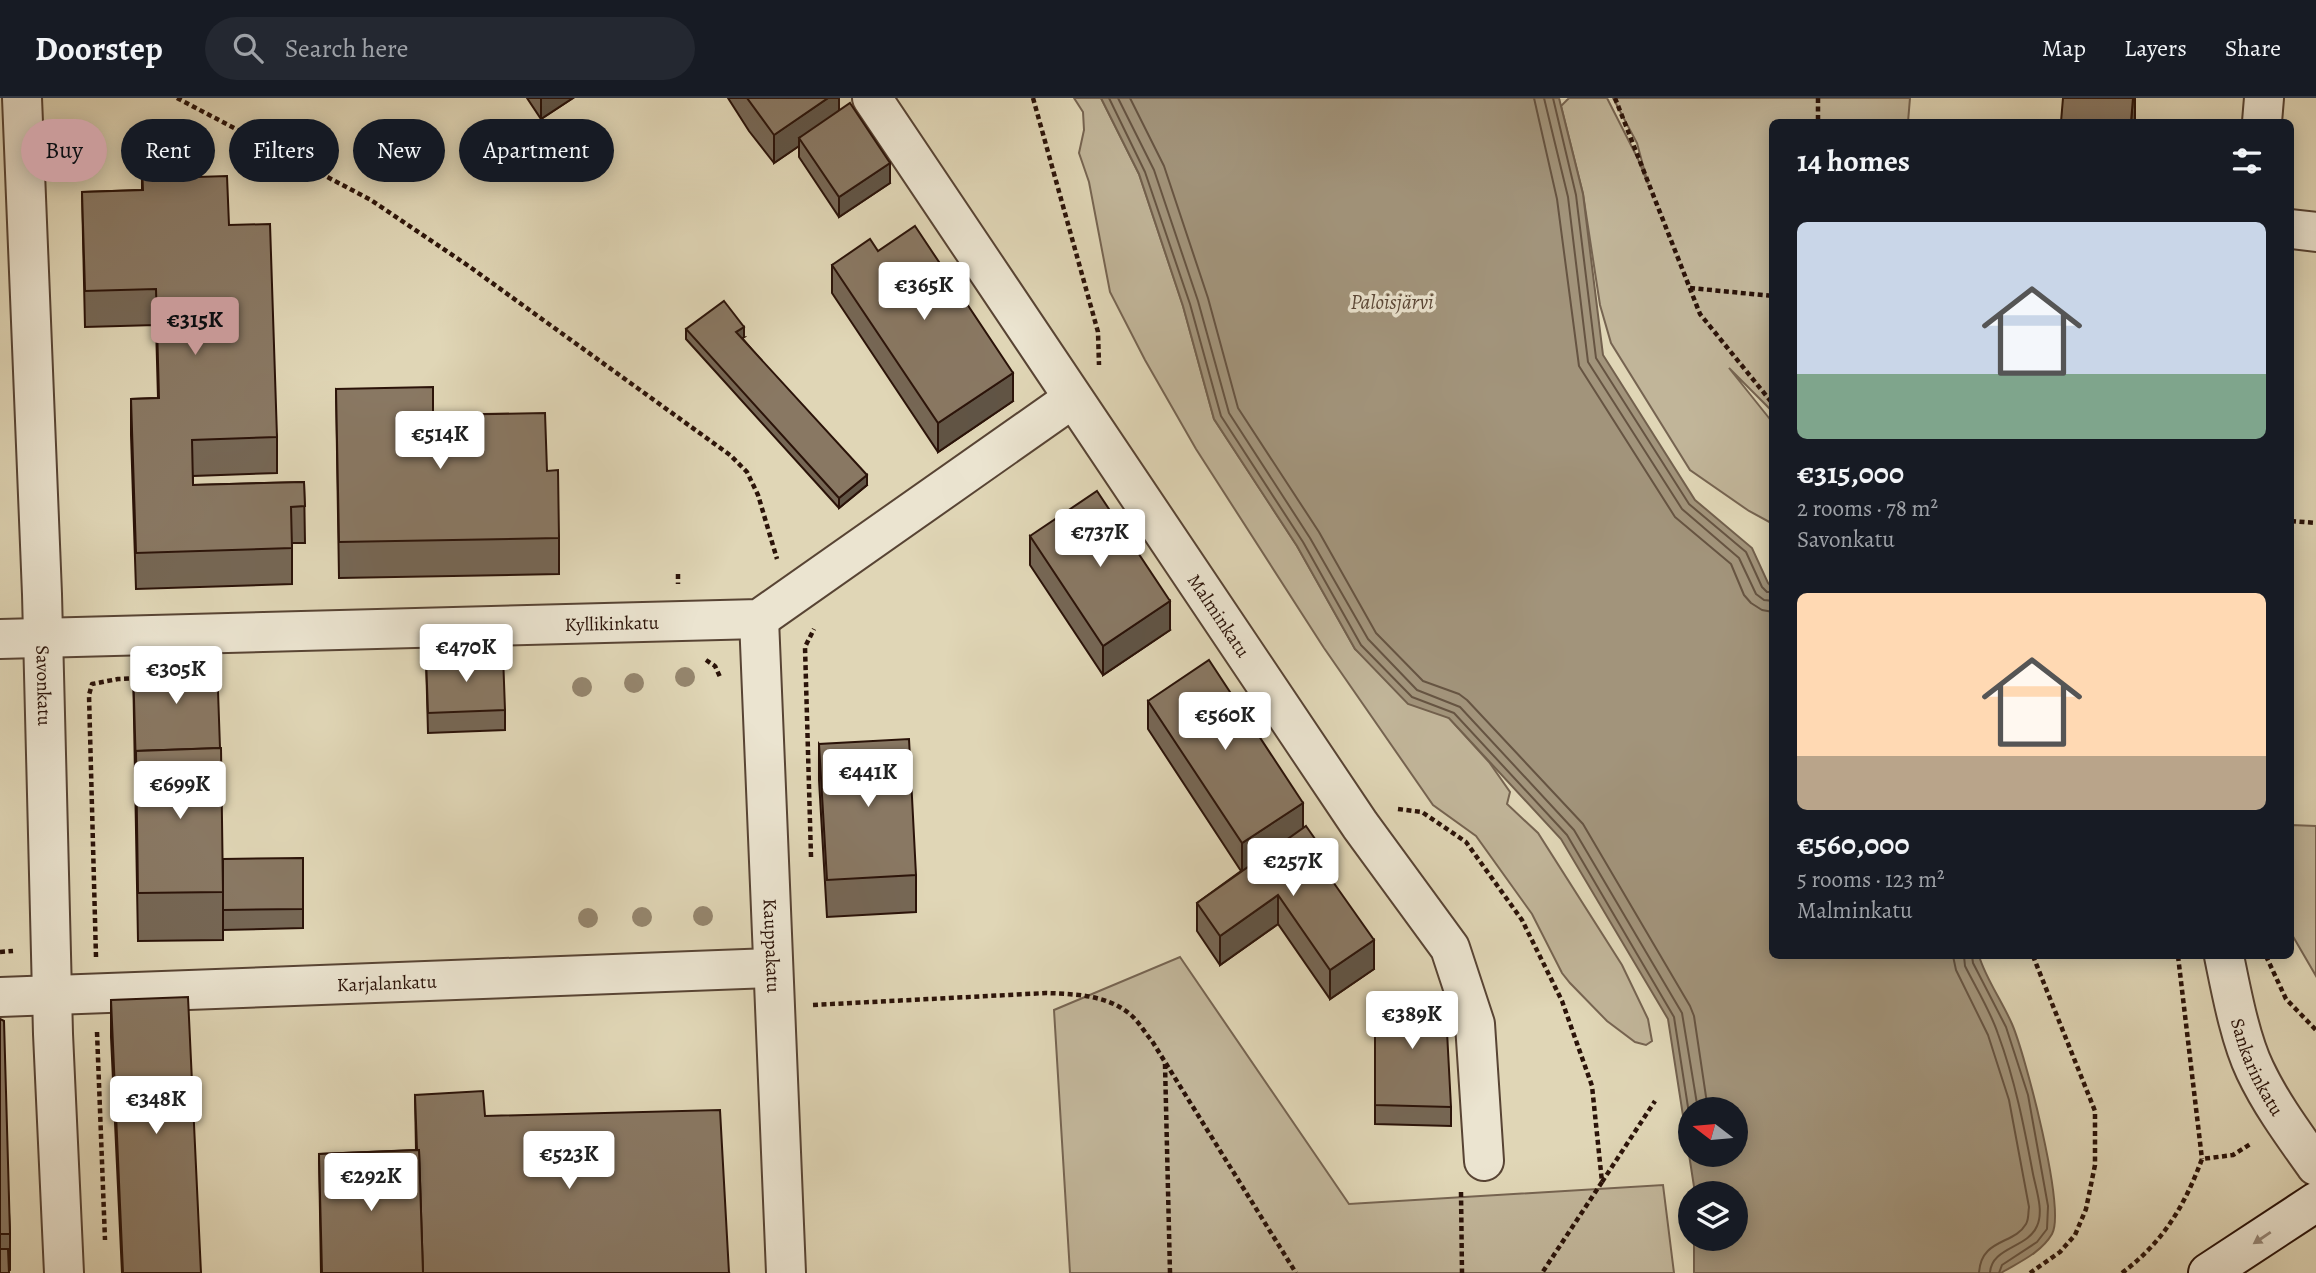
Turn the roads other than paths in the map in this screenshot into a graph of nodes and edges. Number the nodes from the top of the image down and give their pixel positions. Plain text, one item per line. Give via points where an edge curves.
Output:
1 (22, 98) edge
2 (872, 98) edge
3 (2264, 98) edge
4 (2262, 119) edge
5 (2294, 229) edge
6 (2316, 232) edge
7 (1072, 399) junction
8 (759, 619) junction
9 (0, 639) edge
10 (43, 639) junction
11 (2225, 959) edge
12 (773, 968) junction
13 (52, 995) junction
14 (0, 997) edge
15 (1484, 1161) road end
16 (2316, 1166) edge
17 (2316, 1202) edge
18 (64, 1273) edge
19 (786, 1273) edge
20 (2208, 1273) edge

1 - 10 street, Savonkatu
2 - 7 street, Malminkatu
3 - 4 street
5 - 6 street
7 - 8 street
7 - 15 street, Malminkatu via 1360,825 1450,948 1475,1024
8 - 10 street, Kyllikinkatu
8 - 12 street, Kauppakatu
9 - 10 street, Kyllikinkatu
10 - 13 street, Savonkatu
11 - 16 street, Sankarinkatu via 2254,1069
12 - 13 street, Karjalankatu
12 - 19 street, Kauppakatu
13 - 14 street, Karjalankatu
13 - 18 street, Savonkatu
17 -> 20 street

